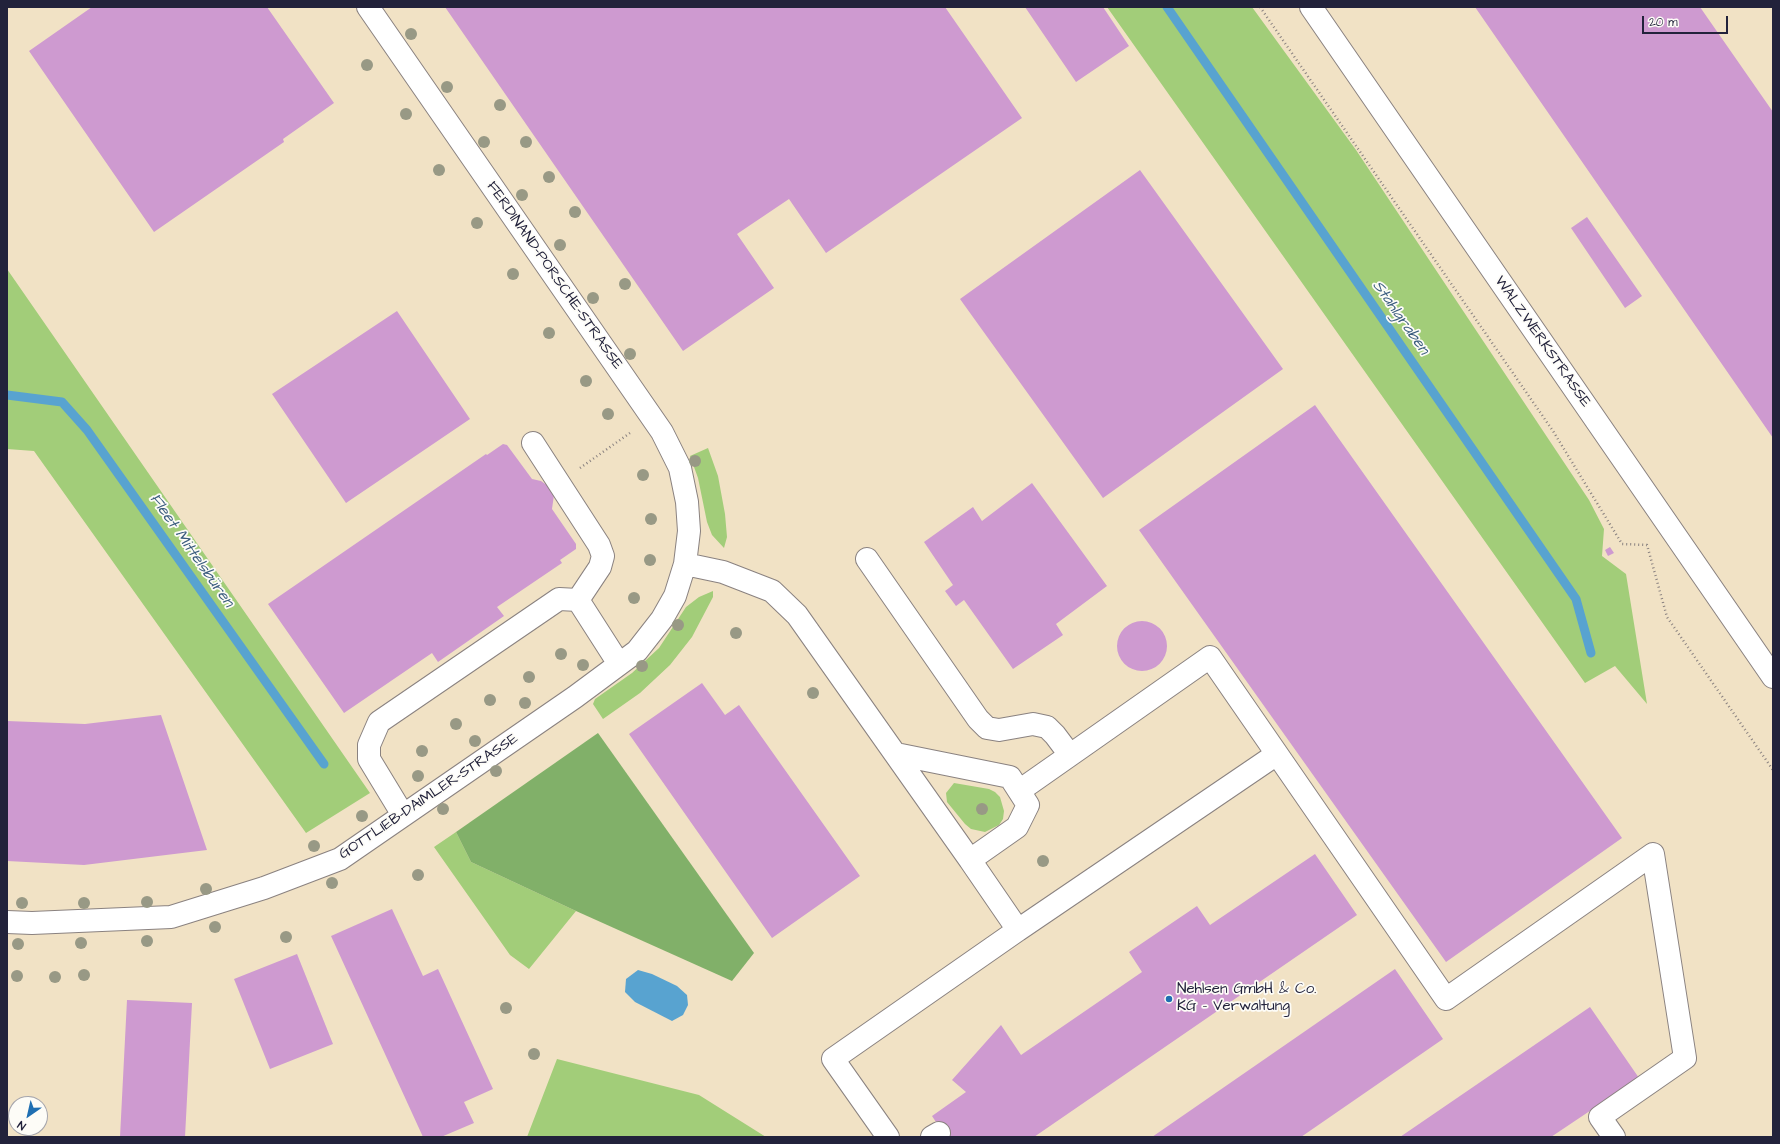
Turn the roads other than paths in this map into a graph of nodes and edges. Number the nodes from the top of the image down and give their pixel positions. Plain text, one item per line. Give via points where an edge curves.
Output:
1 (368, 7) edge
2 (1311, 7) edge
3 (533, 443) dead end
4 (867, 559) dead end
5 (685, 564) junction
6 (578, 600) junction
7 (618, 664) junction
8 (1773, 677) edge
9 (896, 754) junction
10 (1277, 754) junction
11 (1070, 755) junction
12 (1019, 791) junction
13 (403, 816) junction
14 (970, 860) junction
15 (7, 922) edge
16 (1018, 930) junction
17 (888, 1137) edge
18 (1614, 1137) edge

1 - 5 street, FERDINAND-PORSCHE-STRASSE via 662,432 680,468 687,502 689,531
2 - 8 street, WALZWERKSTRASSE
3 - 6 street via 599,545 603,556 600,566
4 - 11 street via 978,719 987,728 999,730 1032,724 1046,727
5 - 7 street, GOTTLIEB-DAIMLER-STRASSE via 675,596 662,618 637,651
5 - 9 street via 724,572 772,591 797,615
6 - 7 street
6 - 13 street via 559,599 379,722 368,745 369,759
7 - 13 street, GOTTLIEB-DAIMLER-STRASSE via 575,697
9 - 12 street via 1010,777
9 - 14 street
10 - 11 street via 1210,657
10 - 16 street
10 - 18 street via 1446,999 1653,854 1685,1058 1600,1117
11 - 12 street
12 - 14 street via 1028,805 1017,827
13 - 15 street, GOTTLIEB-DAIMLER-STRASSE via 340,859 264,888 171,917
14 - 16 street
16 - 17 street via 833,1059

